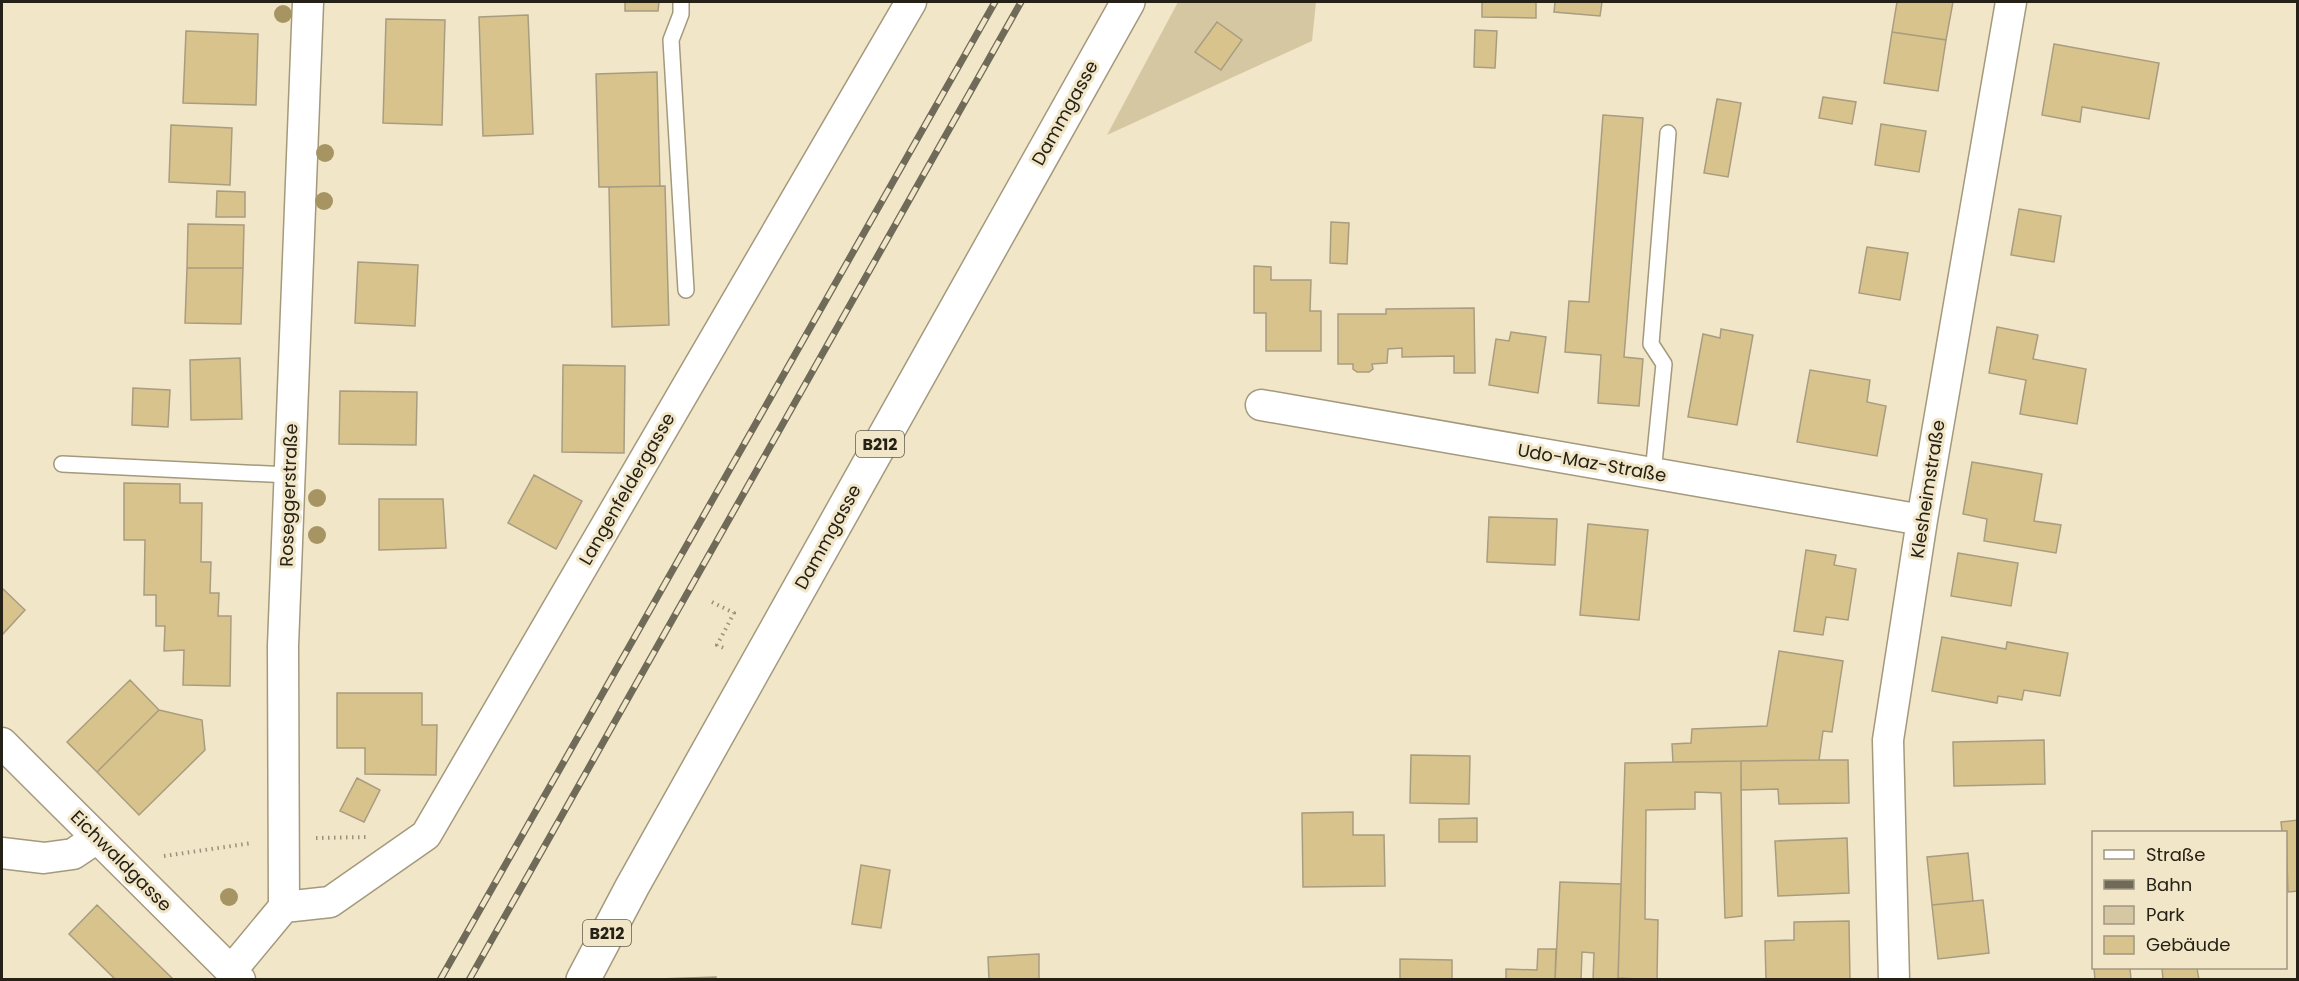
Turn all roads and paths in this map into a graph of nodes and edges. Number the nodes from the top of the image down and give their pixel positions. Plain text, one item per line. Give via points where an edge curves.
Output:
1 (308, 2) edge
2 (681, 2) edge
3 (911, 2) edge
4 (1128, 2) edge
5 (2011, 2) edge
6 (1668, 134) dead end
7 (686, 290) dead end
8 (1261, 405) dead end
9 (62, 464) dead end
10 (1653, 473) junction
11 (289, 475) junction
12 (1922, 520) junction
13 (712, 602) dead end
14 (717, 645) dead end
15 (2, 743) edge
16 (366, 837) dead end
17 (97, 838) junction
18 (283, 838) junction
19 (2, 853) edge
20 (152, 858) dead end
21 (284, 907) junction
22 (236, 975) edge
23 (582, 980) edge
24 (1894, 980) edge

1 - 11 street, Roseggerstraße
2 - 7 lane via 672,39
3 - 21 street, Langenfeldergasse via 426,835 330,902
4 - 23 main road, Dammgasse / B212
5 - 12 street, Klesheimstraße
6 - 10 lane via 1651,344 1664,364
8 - 10 street, Udo-Maz-Straße
9 - 11 lane
10 - 12 street, Udo-Maz-Straße
11 - 18 street, Roseggerstraße via 283,646
12 - 24 street, Klesheimstraße via 1888,740
13 - 14 path via 734,613
15 - 17 street, Eichwaldgasse
16 - 18 path
17 - 19 street via 73,854 44,858
17 - 22 street, Eichwaldgasse
18 - 20 path
18 - 21 street, Roseggerstraße
21 - 22 street

